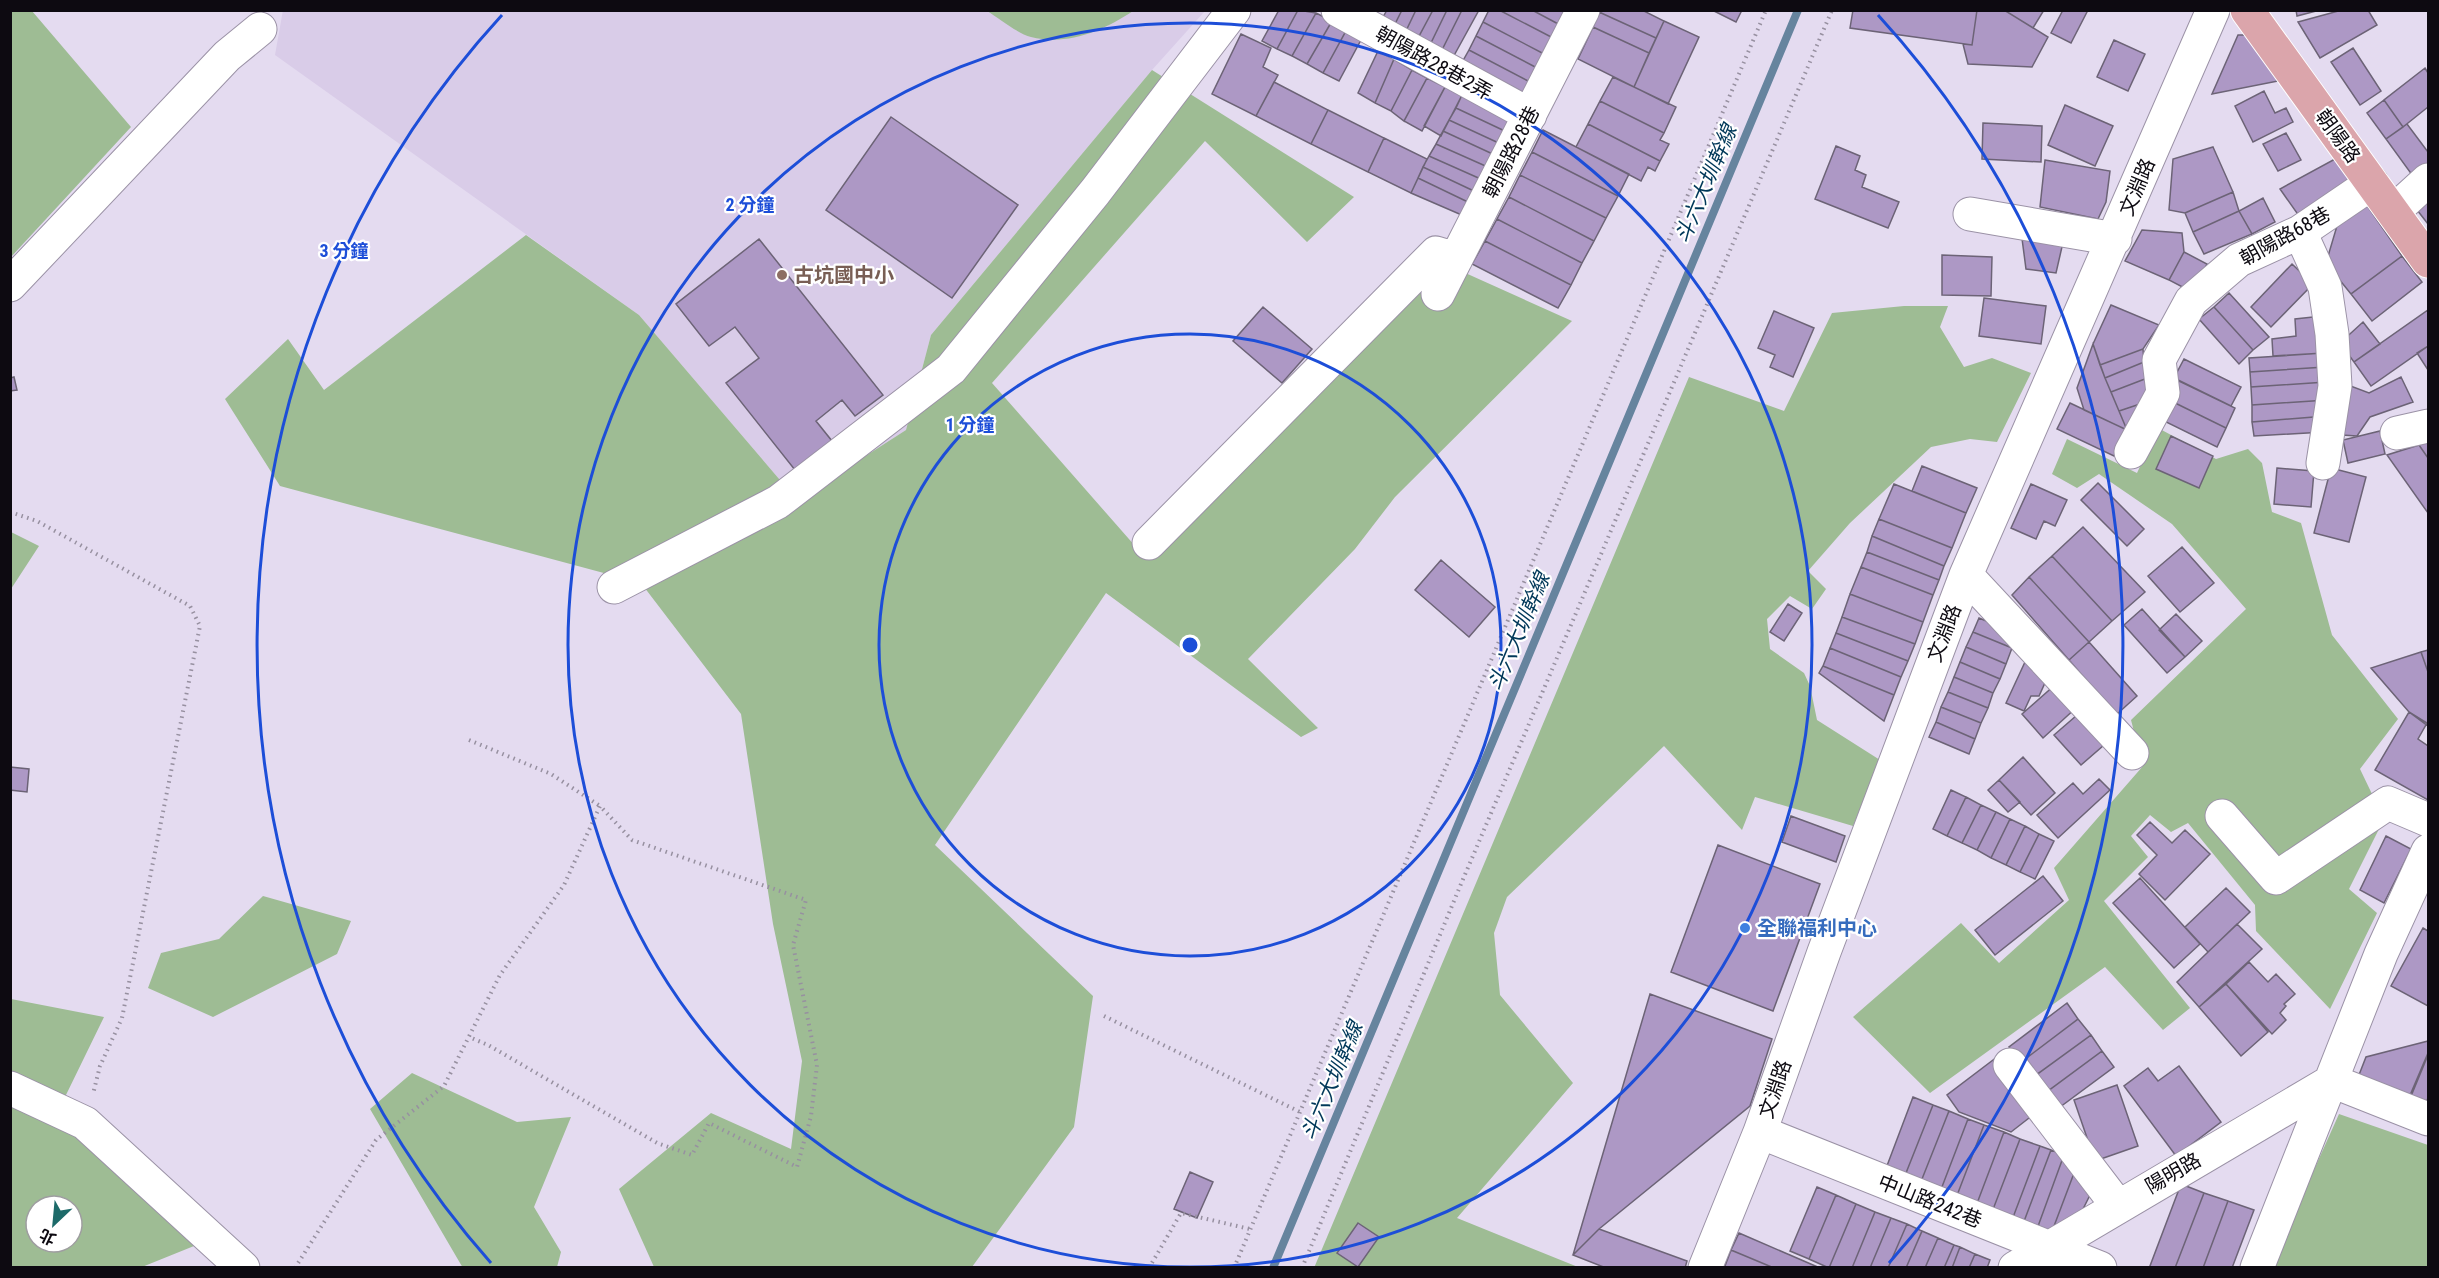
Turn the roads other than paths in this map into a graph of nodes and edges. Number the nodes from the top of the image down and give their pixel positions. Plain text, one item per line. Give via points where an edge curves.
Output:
1 (1234, 10) edge
2 (1338, 10) edge
3 (1583, 10) edge
4 (2213, 10) edge
5 (2247, 10) edge
6 (260, 29) dead end
7 (1530, 115) junction
8 (2428, 180) edge
9 (2372, 183) junction
10 (2394, 211) junction
11 (1970, 214) dead end
12 (2300, 232) junction
13 (2115, 238) junction
14 (1456, 259) junction
15 (2428, 261) edge
16 (10, 285) edge
17 (1438, 294) dead end
18 (2428, 426) edge
19 (2397, 433) dead end
20 (2131, 452) dead end
21 (2323, 463) dead end
22 (1149, 543) dead end
23 (1966, 575) junction
24 (614, 586) dead end
25 (2132, 753) dead end
26 (2222, 816) dead end
27 (2428, 820) edge
28 (2428, 851) edge
29 (2010, 1065) dead end
30 (2332, 1081) junction
31 (10, 1088) edge
32 (2428, 1119) edge
33 (1760, 1132) junction
34 (2117, 1206) junction
35 (2049, 1248) junction
36 (243, 1268) edge
37 (1705, 1268) edge
38 (2015, 1268) edge
39 (2100, 1268) edge
40 (2257, 1268) edge

1 - 24 street via 1095,192 951,369 778,502
2 - 7 street, 朝陽路28巷2弄
3 - 7 street, 朝陽路28巷
4 - 13 street, 文淵路
5 - 9 main road, 朝陽路
6 - 16 street via 228,56
7 - 14 street, 朝陽路28巷
8 - 10 street
9 - 10 main road, 朝陽路
9 - 12 street, 朝陽路68巷
10 - 15 main road, 朝陽路
11 - 13 street
12 - 20 street, 朝陽路68巷 via 2239,260 2191,301 2159,360 2163,393
12 - 21 street via 2325,287 2332,334 2335,386
13 - 23 street, 文淵路
14 - 17 street, 朝陽路28巷
14 - 22 street via 1436,253
18 - 19 street
23 - 25 street
23 - 33 street, 文淵路
26 - 27 street via 2276,878 2388,803
28 - 30 street via 2381,954
29 - 34 street
30 - 32 street
30 - 34 street, 陽明路
30 - 40 street
31 - 36 street via 85,1123
33 - 35 street, 中山路242巷
33 - 37 street, 文淵路
34 - 35 street, 陽明路
35 - 38 street, 陽明路
35 - 39 street, 中山路242巷

